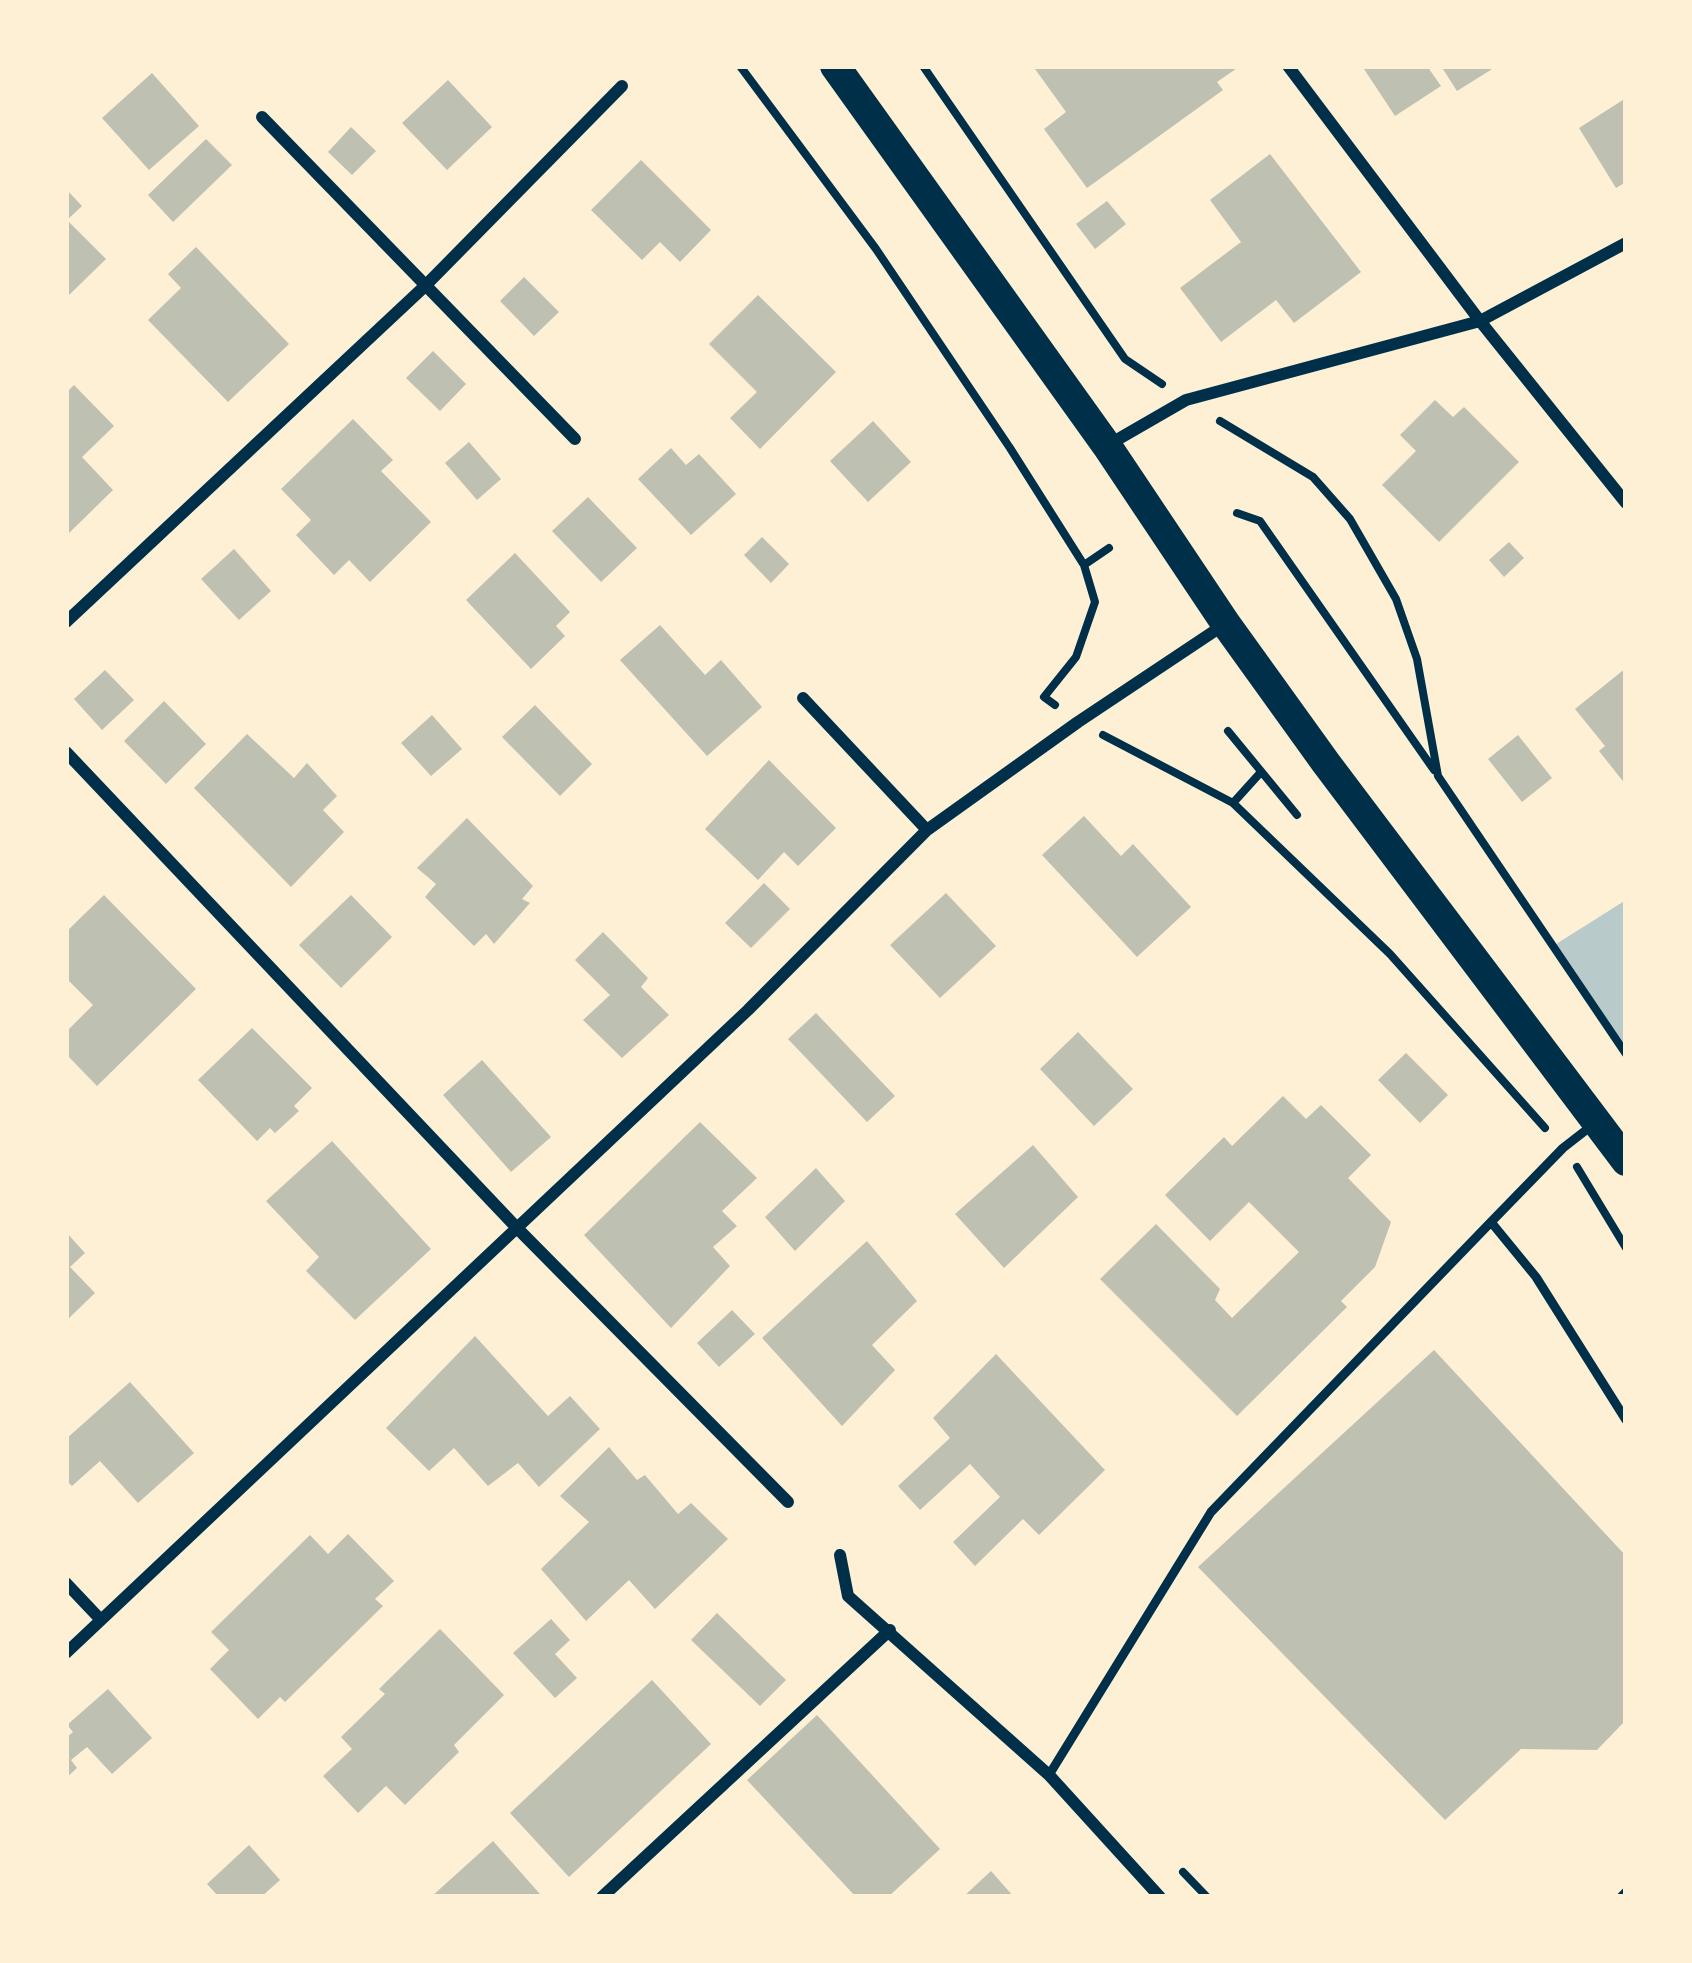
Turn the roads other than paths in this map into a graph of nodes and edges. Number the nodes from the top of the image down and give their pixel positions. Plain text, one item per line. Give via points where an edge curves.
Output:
1 (835, 66) edge
2 (1288, 66) edge
3 (622, 86) dead end
4 (262, 117) dead end
5 (1626, 243) edge
6 (425, 286) junction
7 (1480, 321) junction
8 (575, 439) dead end
9 (1107, 446) junction
10 (1626, 503) edge
11 (66, 622) edge
12 (1226, 624) junction
13 (803, 698) dead end
14 (66, 752) edge
15 (927, 830) junction
16 (1596, 1123) junction
17 (1626, 1161) edge
18 (1490, 1222) junction
19 (518, 1228) junction
20 (1626, 1420) edge
21 (788, 1502) dead end
22 (840, 1555) dead end
23 (66, 1583) edge
24 (100, 1620) junction
25 (890, 1630) junction
26 (66, 1654) edge
27 (1049, 1775) junction
28 (602, 1897) edge
29 (1160, 1897) edge

1 - 9 main road
2 - 7 street
3 - 6 street
4 - 6 street
5 - 7 street
6 - 8 street
6 - 11 street
7 - 9 street via 1186,400
7 - 10 street
9 - 12 main road
12 - 15 street
12 - 16 main road
13 - 15 street
14 - 19 street
15 - 19 street
16 - 17 main road
16 - 18 lane
18 - 20 lane via 1536,1277
18 - 27 lane via 1211,1512
19 - 21 street
19 - 24 street
22 - 25 street via 848,1596
23 - 24 street
24 - 26 street
25 - 27 street
25 - 28 street
27 - 29 street

